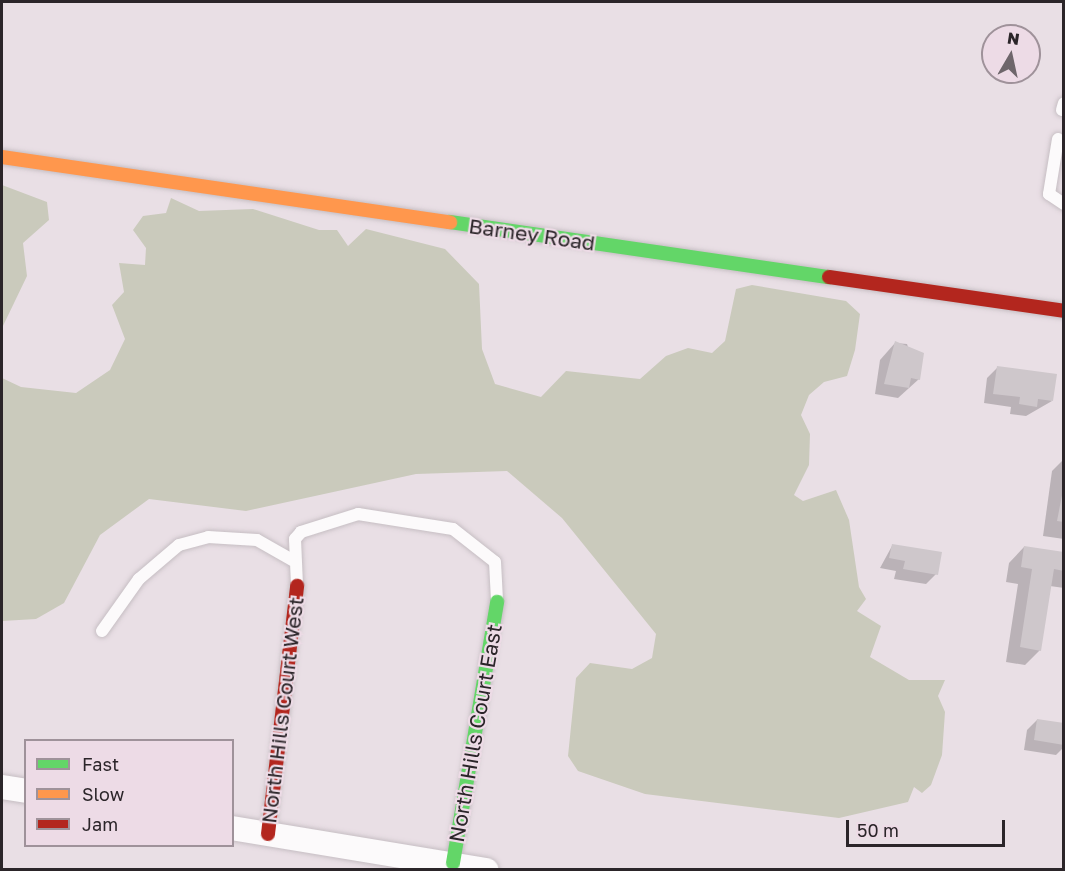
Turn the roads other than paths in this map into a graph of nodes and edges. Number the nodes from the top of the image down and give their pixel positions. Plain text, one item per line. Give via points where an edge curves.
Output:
1 (1058, 139) dead end
2 (2, 157) edge
3 (1064, 204) edge
4 (1064, 311) edge
5 (294, 561) junction
6 (297, 586) joint
7 (497, 602) joint
8 (102, 631) dead end
9 (2, 787) edge
10 (24, 791) edge
11 (234, 828) edge
12 (268, 834) junction
13 (453, 863) junction
14 (487, 870) edge

1 - 3 lane via 1050,194
2 - 4 street, Barney Road
5 - 6 lane
5 - 7 lane via 295,539 312,527 358,514 404,518 453,529 482,549 495,562
5 - 8 lane via 258,540 208,537 179,545 138,579
6 - 12 street, North Hills Court West
7 - 13 street, North Hills Court East
9 - 10 street
11 - 12 street
12 - 13 street
13 - 14 street

